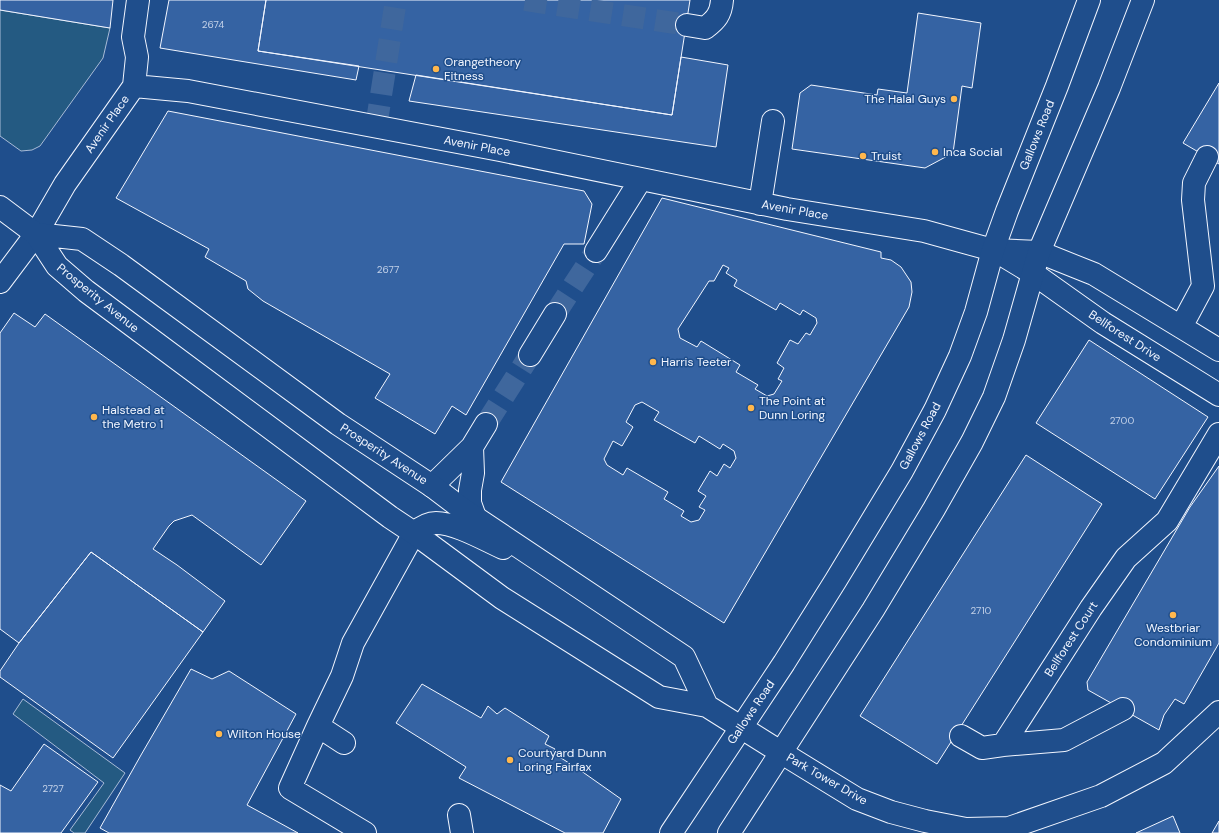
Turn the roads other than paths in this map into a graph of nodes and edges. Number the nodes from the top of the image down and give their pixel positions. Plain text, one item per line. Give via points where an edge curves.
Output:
1 (138, 0) edge
2 (722, 0) edge
3 (1089, 0) edge
4 (1143, 0) edge
5 (687, 25) tunnel mouth
6 (134, 86) junction
7 (773, 121) dead end
8 (1207, 157) dead end
9 (641, 179) junction
10 (760, 204) junction
11 (0, 206) edge
12 (36, 234) junction
13 (993, 250) junction
14 (596, 251) tunnel mouth
15 (1039, 252) junction
16 (1034, 274) junction
17 (0, 282) edge
18 (555, 314) tunnel mouth
19 (1181, 327) junction
20 (1219, 350) edge
21 (530, 355) tunnel mouth
22 (1219, 395) edge
23 (486, 424) tunnel mouth
24 (1219, 434) edge
25 (472, 447) junction
26 (432, 486) junction
27 (475, 517) junction
28 (414, 533) junction
29 (562, 575) junction
30 (707, 706) junction
31 (1123, 709) dead end
32 (1219, 712) edge
33 (318, 726) junction
34 (741, 727) junction
35 (961, 736) dead end
36 (344, 743) dead end
37 (1003, 745) junction
38 (782, 753) junction
39 (1009, 831) edge
40 (365, 833) edge
41 (671, 833) edge
42 (729, 833) edge

1 - 6 main road via 133,37 137,57
2 - 5 main road via 716,20 705,28
3 - 13 main road, Gallows Road
4 - 15 main road via 1109,88
6 - 9 main road, Avenir Place via 196,93 492,148
6 - 12 main road, Avenir Place via 65,184
7 - 10 main road
8 - 19 main road via 1194,183 1193,200 1203,286
9 - 10 main road, Avenir Place
9 - 14 main road
10 - 13 main road, Avenir Place via 924,231
11 - 12 main road, Prosperity Avenue
12 - 17 main road, Avenir Place
12 - 26 main road, Prosperity Avenue via 82,239 338,424
12 - 28 main road, Prosperity Avenue via 57,266 86,292
13 - 15 main road
13 - 16 main road, Bellforest Drive
13 - 34 main road, Gallows Road via 976,312 960,356 935,410 854,551
15 - 16 main road
15 - 19 main road via 1094,274
16 - 22 main road, Bellforest Drive via 1103,323
16 - 38 main road via 994,397 972,442 877,603
18 - 21 main road
19 - 20 main road
23 - 25 main road
24 - 37 main road, Bellforest Court via 1167,521 1126,558
25 - 26 main road
25 - 27 main road via 470,503
26 - 27 main road, Prosperity Avenue
27 - 29 main road, Prosperity Avenue
28 - 29 main road via 423,526 436,523 457,528
28 - 30 main road, Prosperity Avenue via 502,598 659,697
28 - 33 main road via 353,643 342,676
29 - 30 main road, Prosperity Avenue via 684,657
30 - 34 main road, Prosperity Avenue
31 - 37 main road via 1064,740
32 - 39 main road, Park Tower Drive via 1164,763 1102,796
33 - 36 main road
33 - 40 main road via 290,788
34 - 38 main road, Prosperity Avenue
34 - 41 main road, Gallows Road
35 - 37 main road via 982,748
38 - 39 main road, Park Tower Drive via 857,799 891,812 966,829
38 - 42 main road

